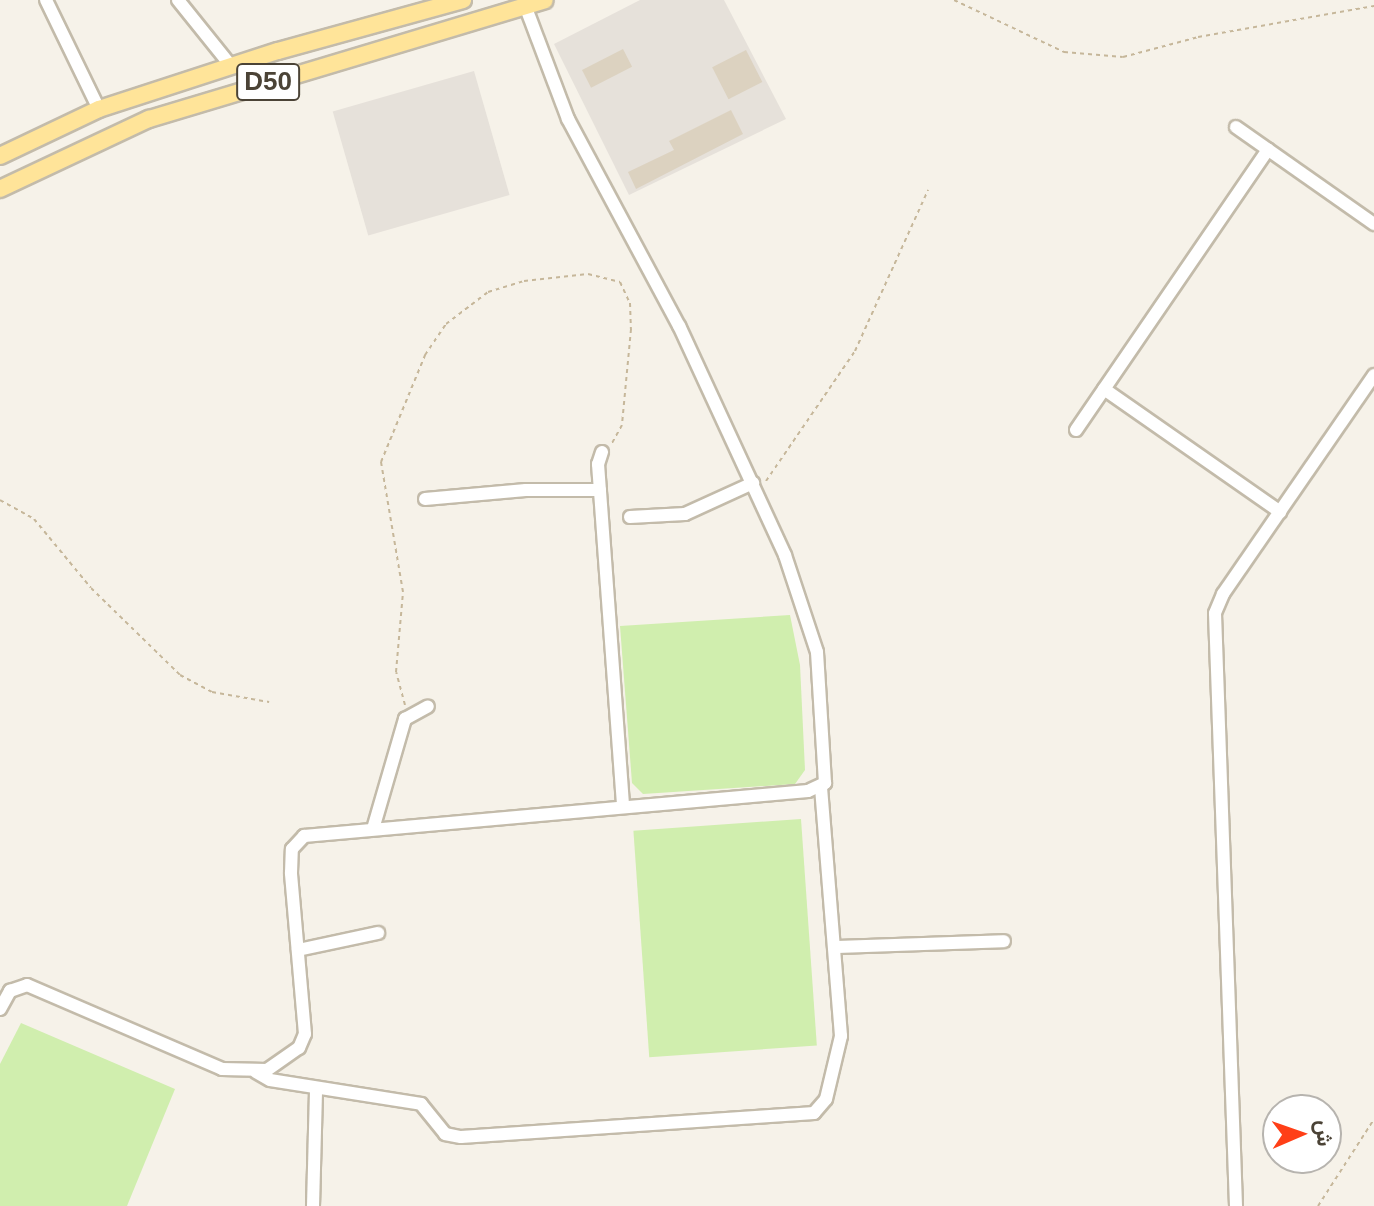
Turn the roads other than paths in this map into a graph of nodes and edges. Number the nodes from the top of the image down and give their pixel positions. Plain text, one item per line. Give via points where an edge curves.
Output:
1 (46, 0) edge
2 (178, 0) edge
3 (463, 0) edge
4 (545, 0) edge
5 (526, 8) junction
6 (231, 66) junction
7 (99, 109) junction
8 (1236, 127) dead end
9 (1268, 150) junction
10 (0, 156) edge
11 (0, 189) edge
12 (1374, 224) edge
13 (1374, 375) edge
14 (1104, 389) junction
15 (1076, 430) dead end
16 (602, 452) road end
17 (753, 483) junction
18 (600, 490) junction
19 (425, 499) dead end
20 (1280, 512) junction
21 (630, 517) dead end
22 (428, 706) dead end
23 (821, 788) junction
24 (623, 806) junction
25 (373, 829) junction
26 (378, 933) dead end
27 (1004, 941) dead end
28 (836, 947) junction
29 (298, 950) junction
30 (0, 1009) edge
31 (253, 1071) junction
32 (316, 1088) junction
33 (313, 1206) edge
34 (1236, 1206) edge

1 - 7 street
2 - 6 street
3 - 6 main road, D50
4 - 5 main road, D50
5 - 11 main road, D50 via 149,119
5 - 17 street via 568,119 679,326
6 - 7 main road, D50
7 - 10 main road, D50
8 - 9 street
9 - 12 street
9 - 14 street
13 - 20 street
14 - 15 street
14 - 20 street
16 - 18 street
17 - 21 street via 685,514
17 - 23 street via 799,592 817,652 828,766
18 - 19 street
18 - 24 street
20 - 34 street via 1223,594 1214,624
22 - 25 street via 409,713
23 - 24 street
23 - 28 street
24 - 25 street
25 - 29 street via 304,836 292,849
26 - 29 street
27 - 28 street
28 - 32 street via 841,1036 826,1099 814,1113 461,1137 445,1134 421,1104
29 - 31 street via 305,1034 286,1059
30 - 31 street via 10,991 27,985 222,1069
31 - 32 street via 270,1080
32 - 33 street

